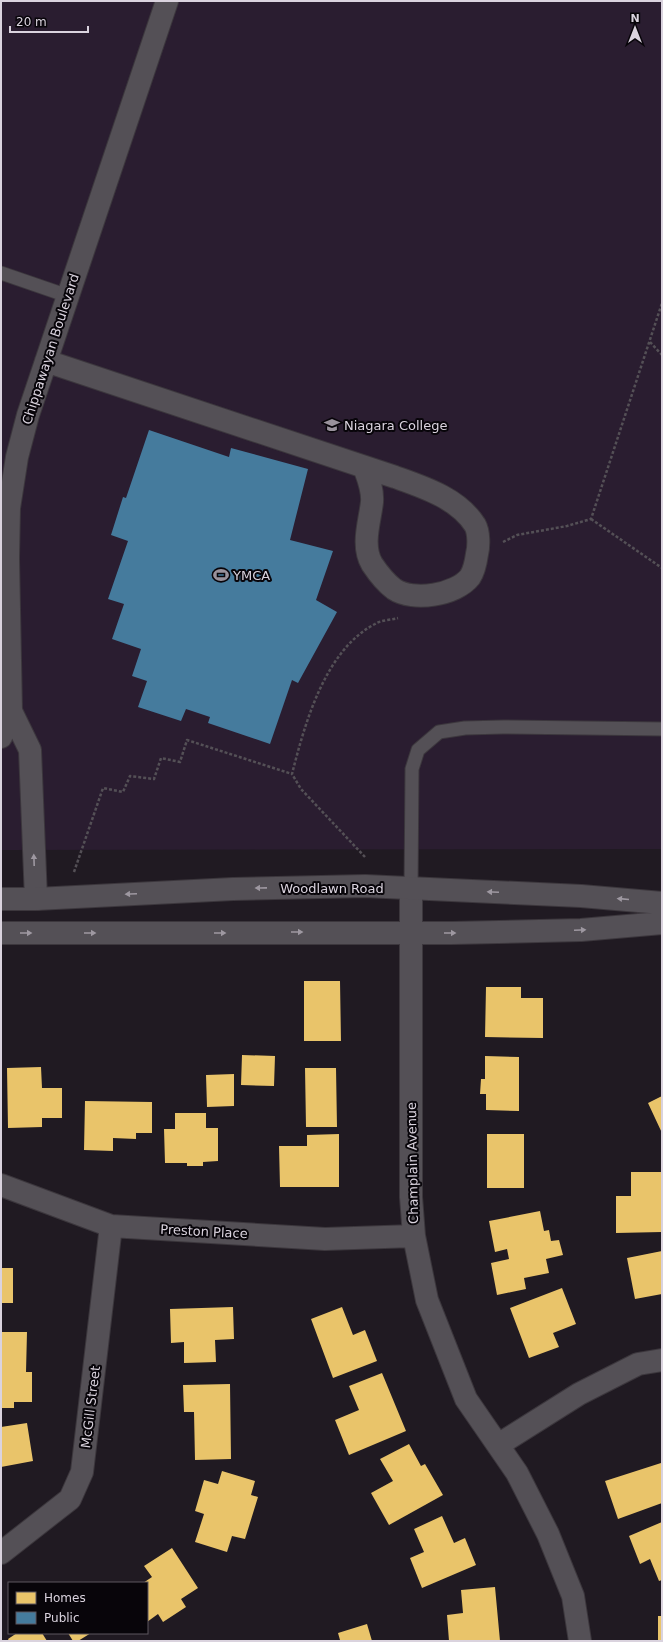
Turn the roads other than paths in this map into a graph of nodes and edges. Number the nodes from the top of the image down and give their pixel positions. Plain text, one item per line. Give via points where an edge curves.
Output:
1 (167, 1) edge
2 (1, 273) edge
3 (68, 296) junction
4 (46, 361) junction
5 (364, 467) junction
6 (4, 557) edge
7 (6, 709) edge
8 (662, 729) edge
9 (1, 737) edge
10 (412, 888) junction
11 (1, 898) edge
12 (36, 898) junction
13 (662, 902) edge
14 (662, 922) edge
15 (411, 932) junction
16 (1, 933) edge
17 (1, 1185) edge
18 (111, 1226) junction
19 (414, 1236) junction
20 (662, 1360) edge
21 (498, 1445) junction
22 (1, 1553) edge
23 (580, 1641) edge

1 - 3 street, Chippawayan Boulevard
2 - 3 lane
3 - 4 street, Chippawayan Boulevard
4 - 5 street
4 - 6 street, Chippawayan Boulevard via 17,457
5 - 5 street via 432,490 457,506 475,525 479,545 476,563 470,577 458,588 437,594 414,596 395,590 371,563 366,543 372,501 371,485
6 - 7 street, Chippawayan Boulevard
7 - 9 street, Chippawayan Boulevard
12 -> 7 street, Chippawayan Boulevard via 30,750
8 - 10 lane via 503,727 464,728 439,732 418,750 412,769
10 -> 12 street, Woodlawn Road via 365,886 233,889
13 -> 10 street, Woodlawn Road
10 - 15 street, Champlain Avenue
11 - 12 street, Woodlawn Road
15 -> 14 street via 581,930
16 -> 15 street
15 - 19 street, Champlain Avenue via 410,1196
17 - 18 street, Preston Place
18 - 19 street, Preston Place via 326,1239
18 - 22 street, McGill Street via 82,1472 70,1499
19 - 21 street, Champlain Avenue via 428,1300 466,1399
20 - 21 street via 638,1364 579,1394
21 - 23 street, Champlain Avenue via 517,1473 562,1566 573,1596

